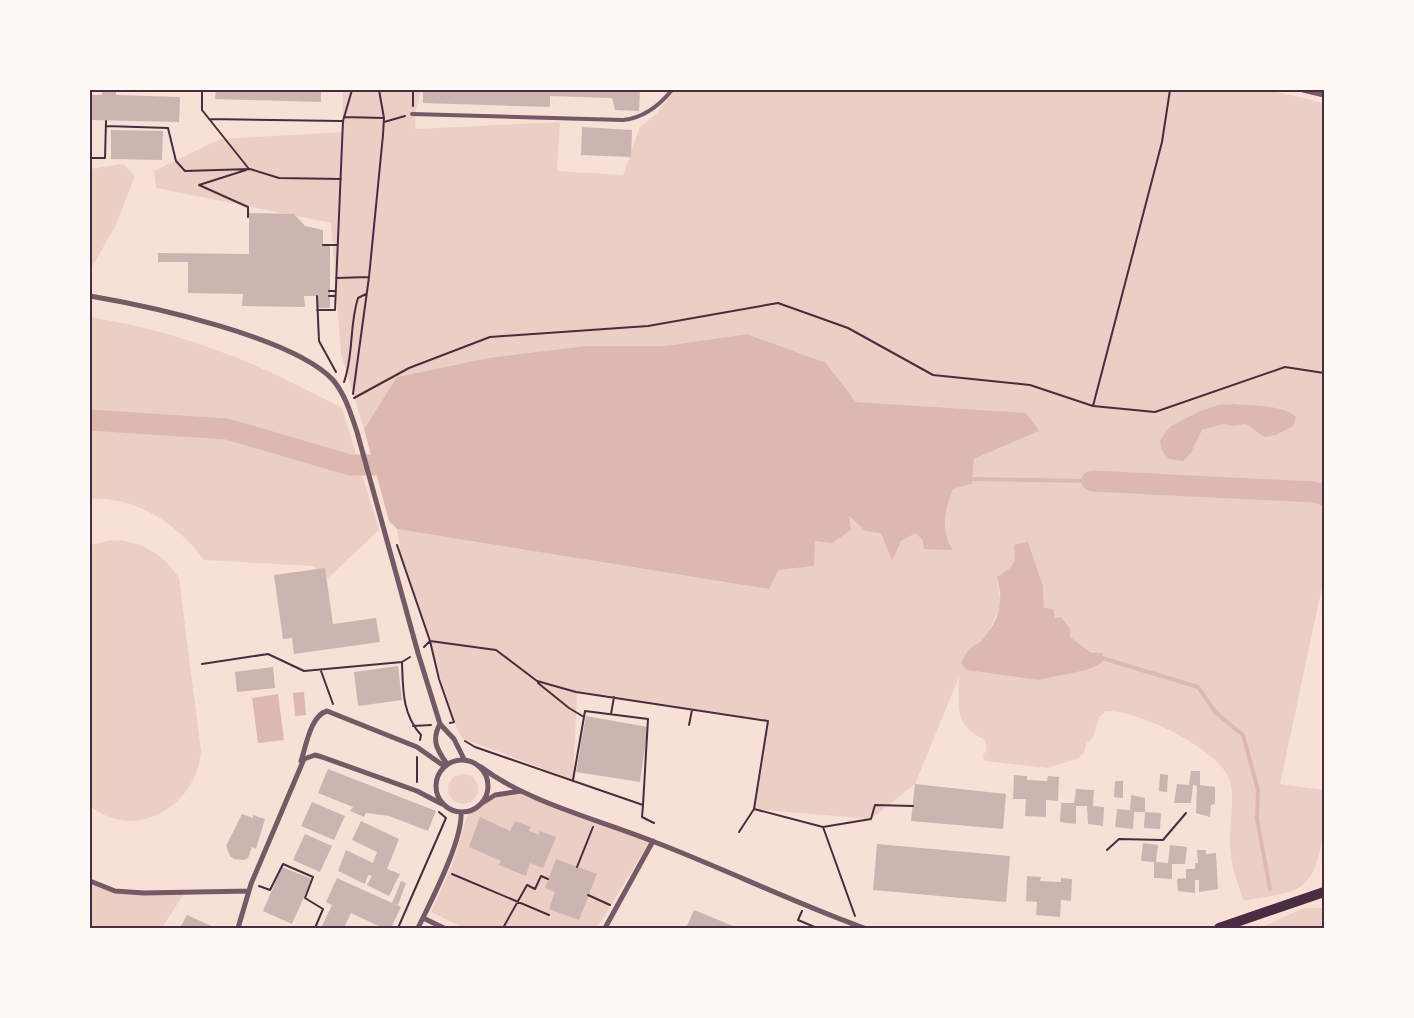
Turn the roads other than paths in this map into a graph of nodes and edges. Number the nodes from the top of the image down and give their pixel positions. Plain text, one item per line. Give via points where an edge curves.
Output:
1 (672, 90) edge
2 (1303, 90) edge
3 (1324, 95) edge
4 (412, 114) road end
5 (90, 296) edge
6 (440, 724) junction
7 (464, 759) junction
8 (445, 765) junction
9 (299, 766) junction
10 (481, 768) junction
11 (521, 790) junction
12 (482, 803) junction
13 (442, 804) junction
14 (461, 812) junction
15 (653, 841) junction
16 (90, 881) edge
17 (249, 891) junction
18 (1324, 892) edge
19 (423, 918) junction
20 (861, 927) edge
21 (238, 928) edge
22 (418, 928) edge
23 (444, 928) edge
24 (605, 928) edge
25 (1219, 928) edge

1 - 4 lane via 652,110 636,119
2 - 3 street
5 - 6 street via 160,310 274,345 313,364 334,381 349,407 357,432
6 - 7 street via 454,739
6 - 8 street via 435,734 436,749
7 - 8 street
7 - 10 street
8 - 9 street via 417,747 327,711 319,716 312,728
8 - 13 street via 435,784
9 - 13 street via 304,759 315,755 417,791
9 - 17 street
10 - 11 street
10 - 12 street via 488,781
11 - 12 street via 495,795
11 - 15 street
12 - 14 street
13 - 14 street
14 - 19 street via 462,821 445,871
15 - 20 street
15 - 24 street
16 - 17 street via 115,891 144,894
17 - 21 street
18 - 25 main road
19 - 22 street
19 - 23 street

